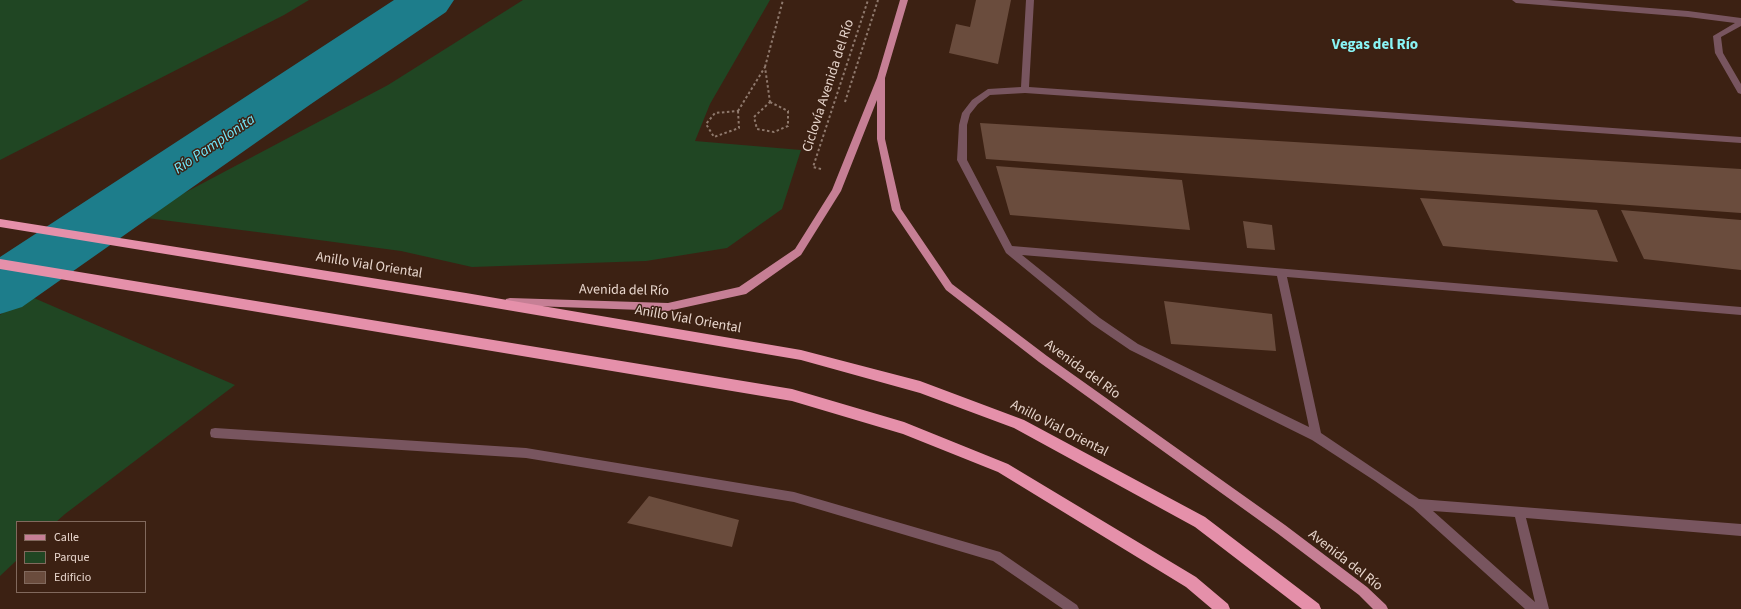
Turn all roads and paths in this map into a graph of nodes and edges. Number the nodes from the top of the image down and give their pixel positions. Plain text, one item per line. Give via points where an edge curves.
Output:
1 (784, 0) edge
2 (868, 0) edge
3 (878, 0) edge
4 (904, 0) edge
5 (1030, 0) edge
6 (1516, 0) edge
7 (1741, 22) edge
8 (765, 67) junction
9 (881, 78) junction
10 (1025, 90) junction
11 (1741, 91) edge
12 (770, 102) junction
13 (845, 103) dead end
14 (738, 111) junction
15 (1741, 140) edge
16 (820, 176) dead end
17 (0, 223) edge
18 (1009, 250) junction
19 (0, 264) edge
20 (1281, 272) junction
21 (482, 301) junction
22 (1741, 311) edge
23 (215, 433) dead end
24 (1316, 436) junction
25 (1417, 504) junction
26 (1519, 512) junction
27 (1741, 530) edge
28 (1073, 609) edge
29 (1224, 609) edge
30 (1314, 609) edge
31 (1382, 609) edge
32 (1534, 609) edge
33 (1543, 609) edge

1 - 8 path
2 - 16 path, Ciclovía Avenida del Río via 813,167 824,169
3 - 13 path
4 - 9 main road, Avenida del Río
5 - 10 street
6 - 7 street via 1688,14
7 - 11 street via 1717,36 1719,53
8 - 12 path
8 - 14 path
9 - 21 main road, Avenida del Río via 836,191 798,252 742,292 668,307
9 - 31 main road, Avenida del Río via 882,139 897,210 948,287 1043,359 1281,529 1363,591
10 - 15 street
10 - 18 street via 988,92 966,113 963,125 962,160
12 - 12 path via 788,111 788,126 774,132 757,128 754,117
14 - 14 path via 716,113 706,124 714,137 739,128
17 - 21 highway, Anillo Vial Oriental
18 - 20 street
18 - 24 street via 1096,321 1134,347
19 - 29 highway via 792,395 904,428 1003,468 1191,582
20 - 22 street
20 - 24 street
21 - 30 highway, Anillo Vial Oriental via 801,355 920,387 1019,424 1200,522
23 - 28 street via 526,453 794,497 996,556
24 - 25 street
25 - 26 street
25 - 32 street
26 - 27 street
26 - 33 street

